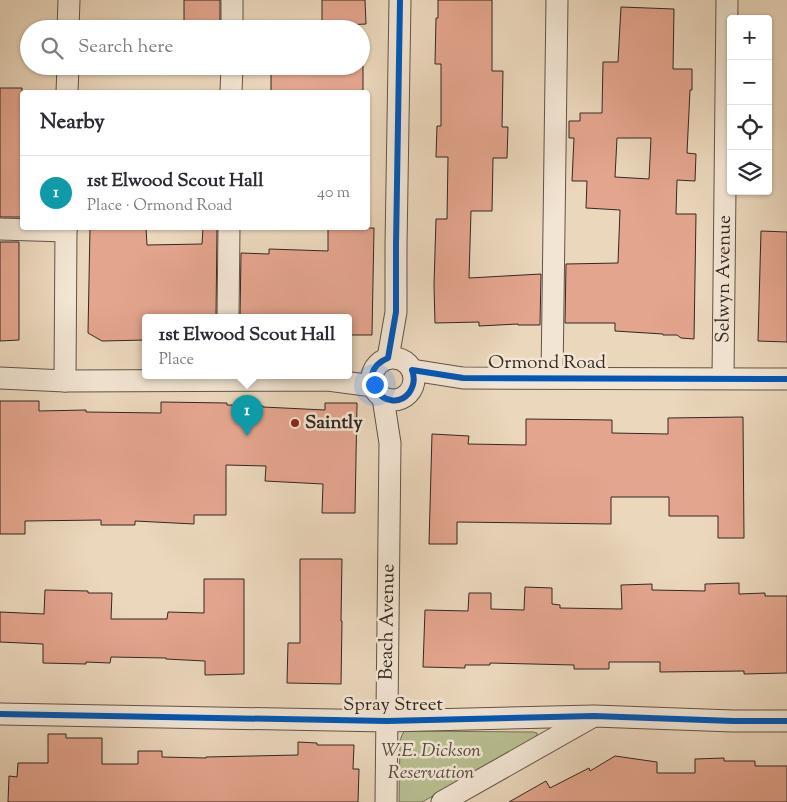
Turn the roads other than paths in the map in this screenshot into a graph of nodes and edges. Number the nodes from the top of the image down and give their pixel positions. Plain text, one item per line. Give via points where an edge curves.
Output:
1 (69, 0) edge
2 (232, 0) edge
3 (400, 0) edge
4 (556, 0) edge
5 (727, 0) edge
6 (68, 20) edge
7 (232, 20) edge
8 (68, 75) edge
9 (232, 75) edge
10 (67, 90) edge
11 (231, 90) edge
12 (0, 229) edge
13 (20, 229) edge
14 (66, 230) edge
15 (230, 230) edge
16 (228, 314) edge
17 (0, 378) edge
18 (552, 378) junction
19 (723, 378) junction
20 (173, 379) edge
21 (278, 379) edge
22 (393, 379) junction
23 (787, 379) edge
24 (65, 381) junction
25 (0, 714) edge
26 (594, 716) junction
27 (387, 721) junction
28 (787, 721) edge
29 (386, 802) edge
30 (442, 802) edge

1 - 6 street
2 - 7 street
3 - 22 street, Beach Avenue
4 - 18 street
5 - 19 street, Selwyn Avenue
8 - 10 street
9 - 11 street
12 - 13 street
14 - 24 street
15 - 16 street
17 - 24 street, Ormond Road
18 - 19 street, Ormond Road
18 - 22 street, Ormond Road
19 - 23 street, Ormond Road
20 - 24 street, Ormond Road
21 - 22 street, Ormond Road
22 - 27 street, Beach Avenue
25 - 27 street, Spray Street
26 - 27 street, Spray Street
26 - 28 street, Spray Street
26 - 30 street
27 - 29 street, Beach Avenue

